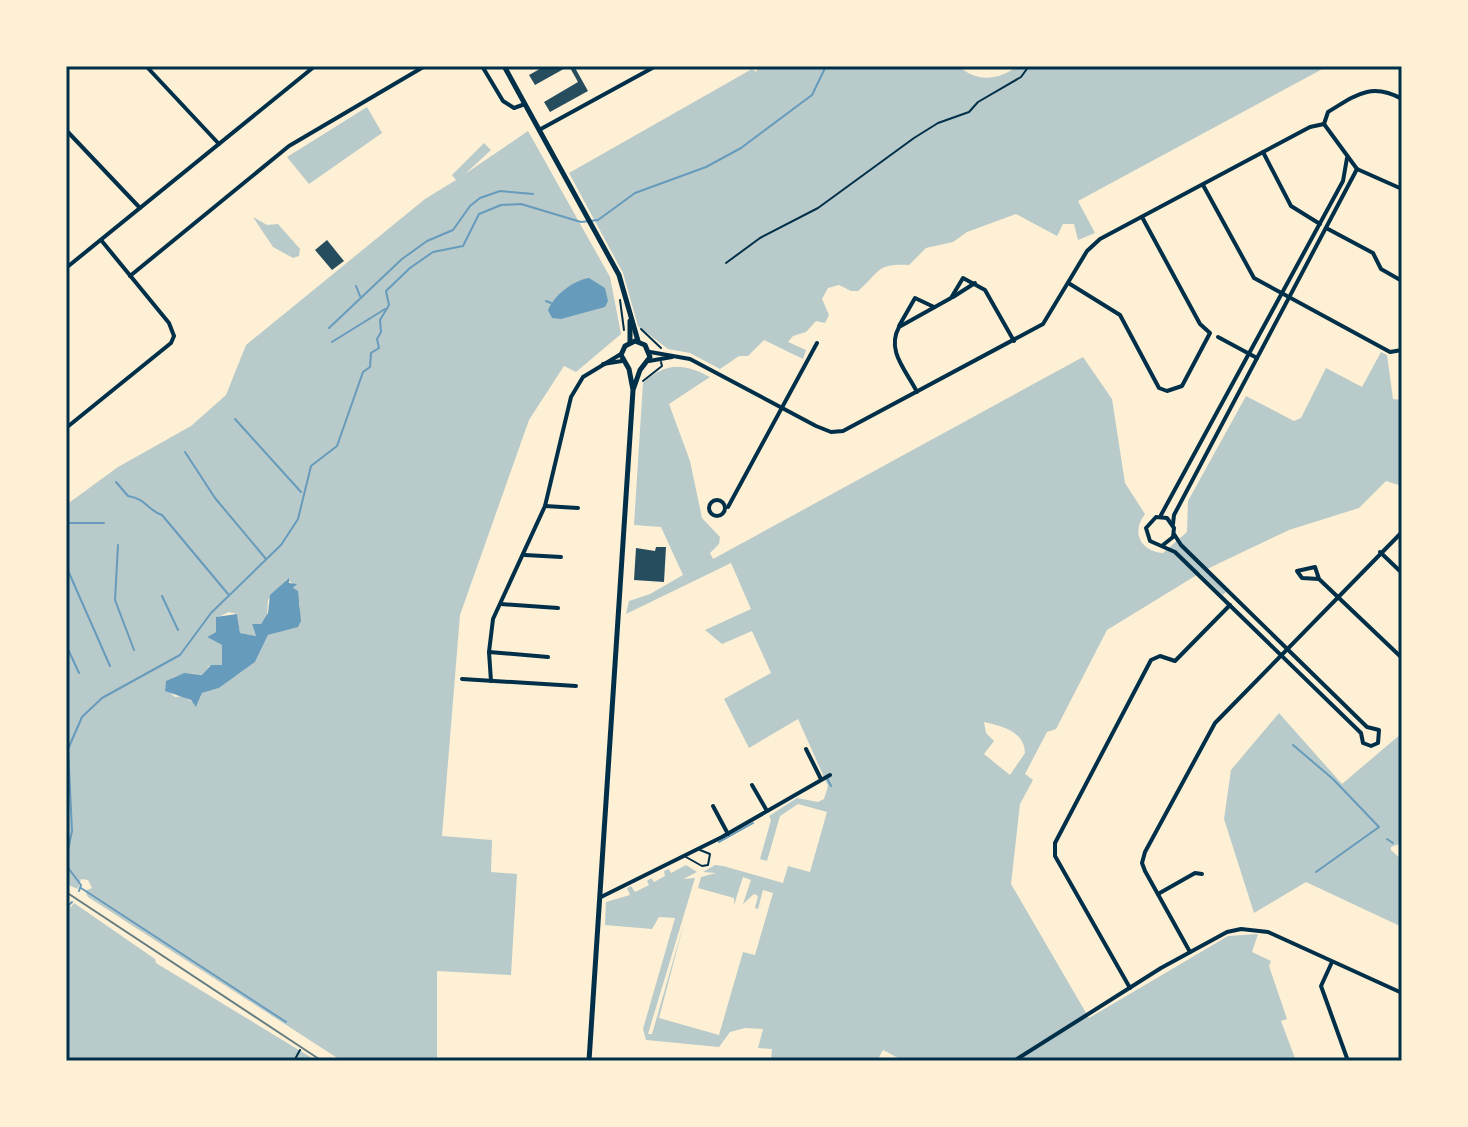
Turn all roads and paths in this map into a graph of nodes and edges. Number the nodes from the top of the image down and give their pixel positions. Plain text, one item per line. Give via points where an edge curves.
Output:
1 (146, 66) edge
2 (315, 66) edge
3 (425, 66) edge
4 (482, 66) edge
5 (504, 66) edge
6 (656, 66) edge
7 (1029, 66) edge
8 (1402, 99) edge
9 (525, 104) junction
10 (1324, 124) junction
11 (66, 130) edge
12 (539, 130) junction
13 (219, 144) junction
14 (1263, 152) junction
15 (1347, 158) junction
16 (1357, 169) junction
17 (1203, 185) junction
18 (1402, 189) edge
19 (140, 208) junction
20 (1142, 217) junction
21 (1320, 224) junction
22 (1327, 228) junction
23 (101, 240) junction
24 (726, 263) dead end
25 (66, 268) edge
26 (130, 276) junction
27 (1402, 281) edge
28 (975, 283) junction
29 (1070, 284) junction
30 (1283, 293) junction
31 (1291, 297) junction
32 (619, 298) dead end
33 (951, 298) junction
34 (934, 307) junction
35 (631, 320) junction
36 (899, 327) junction
37 (643, 329) dead end
38 (624, 331) dead end
39 (1214, 335) junction
40 (638, 341) junction
41 (1014, 341) junction
42 (630, 342) junction
43 (817, 343) dead end
44 (661, 345) dead end
45 (1402, 350) edge
46 (650, 352) junction
47 (621, 354) junction
48 (1250, 354) junction
49 (674, 356) junction
50 (1257, 358) junction
51 (622, 361) junction
52 (649, 361) junction
53 (603, 364) junction
54 (662, 366) dead end
55 (629, 369) junction
56 (640, 370) junction
57 (643, 381) dead end
58 (633, 390) junction
59 (917, 392) junction
60 (781, 407) junction
61 (66, 428) edge
62 (545, 506) junction
63 (728, 507) junction
64 (578, 508) dead end
65 (1159, 516) junction
66 (1173, 524) junction
67 (1402, 532) edge
68 (1174, 534) junction
69 (1163, 545) junction
70 (1380, 552) junction
71 (525, 555) junction
72 (561, 557) dead end
73 (1402, 573) edge
74 (1319, 579) junction
75 (1337, 597) junction
76 (1236, 598) junction
77 (501, 604) junction
78 (1230, 605) junction
79 (558, 608) dead end
80 (1287, 648) junction
81 (489, 652) junction
82 (1281, 655) junction
83 (548, 657) dead end
84 (1402, 658) edge
85 (462, 679) dead end
86 (491, 681) junction
87 (576, 686) dead end
88 (1367, 727) junction
89 (1361, 733) junction
90 (806, 749) dead end
91 (830, 775) dead end
92 (821, 780) junction
93 (752, 785) dead end
94 (713, 806) dead end
95 (767, 812) junction
96 (728, 834) junction
97 (696, 850) junction
98 (685, 856) junction
99 (1202, 874) dead end
100 (1158, 894) junction
101 (601, 897) junction
102 (1190, 952) junction
103 (1332, 962) junction
104 (1130, 988) junction
105 (1402, 993) edge
106 (300, 1050) dead end
107 (294, 1061) edge
108 (589, 1061) edge
109 (1014, 1061) edge
110 (1348, 1061) edge

1 - 13 street
2 - 13 street
3 - 26 street via 289,146
4 - 9 street via 503,101 514,108
5 - 9 main road
6 - 12 street
7 - 24 path via 969,112 938,123 818,208 760,238
8 - 10 street via 1381,89 1366,91 1328,112
9 - 12 main road
10 - 14 street
10 - 15 street
11 - 19 street
12 - 35 main road via 619,275
13 - 19 street
14 - 17 street
14 - 21 street via 1291,206
15 - 16 street
15 - 21 street via 1346,175
16 - 18 street
16 - 22 street
17 - 20 street
17 - 30 street via 1252,276
19 - 23 street
20 - 29 street via 1091,246
20 - 39 street via 1200,324
21 - 22 street
21 - 30 street
22 - 27 street via 1373,253 1381,269
22 - 31 street
23 - 25 street
23 - 26 street
26 - 61 street via 173,327 173,340
28 - 33 street
28 - 33 street via 963,278
28 - 41 street via 985,290
29 - 39 street via 1114,308 1162,391 1182,386
29 - 41 street via 1047,321
30 - 31 street
30 - 48 street
31 - 45 street via 1390,352
31 - 50 street
32 - 38 path
33 - 34 street
34 - 36 street
34 - 36 street via 915,298
35 - 40 main road
35 - 42 main road
36 - 59 street via 893,349
37 - 44 path
39 - 48 street
40 - 42 main road
40 - 46 main road
41 - 59 street
42 - 47 main road
43 - 60 street
46 - 49 street
46 - 52 main road
47 - 51 main road
47 - 53 street
48 - 50 street
48 - 65 street via 1170,505
49 - 52 street
49 - 60 street via 690,359
50 - 66 street
51 - 53 street
51 - 55 main road
52 - 56 main road
53 - 62 street via 583,377 571,397
54 - 57 path
55 - 56 main road
55 - 58 main road
56 - 58 main road
58 - 101 main road
59 - 60 street via 839,432
60 - 63 street
62 - 64 street
62 - 71 street
63 - 63 street via 713,500 707,509 721,517
65 - 66 street
65 - 69 street via 1146,531 1150,541
66 - 68 street
67 - 70 street
68 - 69 street
68 - 76 street
69 - 78 street
70 - 73 street
70 - 75 street
71 - 72 street
71 - 77 street
74 - 74 street via 1302,578 1297,571 1313,565
74 - 75 street
75 - 80 street
75 - 84 street
76 - 78 street
76 - 80 street
77 - 79 street
77 - 81 street
78 - 82 street
78 - 104 street via 1175,661 1160,656 1151,660 1055,843 1055,856
80 - 82 street
80 - 88 street
81 - 83 street
81 - 86 street
82 - 89 street
82 - 100 street via 1215,723 1145,852 1142,863
85 - 86 street
86 - 87 street
88 - 89 street
88 - 89 street via 1379,730 1378,743 1365,744
90 - 92 street
91 - 92 street
92 - 95 street
93 - 95 street
94 - 96 street
95 - 96 street
96 - 97 street
97 - 98 street
97 - 98 lane via 710,854 710,864 702,866
98 - 101 street
99 - 100 street
100 - 102 street
101 - 108 main road
102 - 103 street via 1227,932 1250,929
102 - 104 street
103 - 105 street
103 - 110 street via 1321,986
104 - 109 street
106 - 107 path

